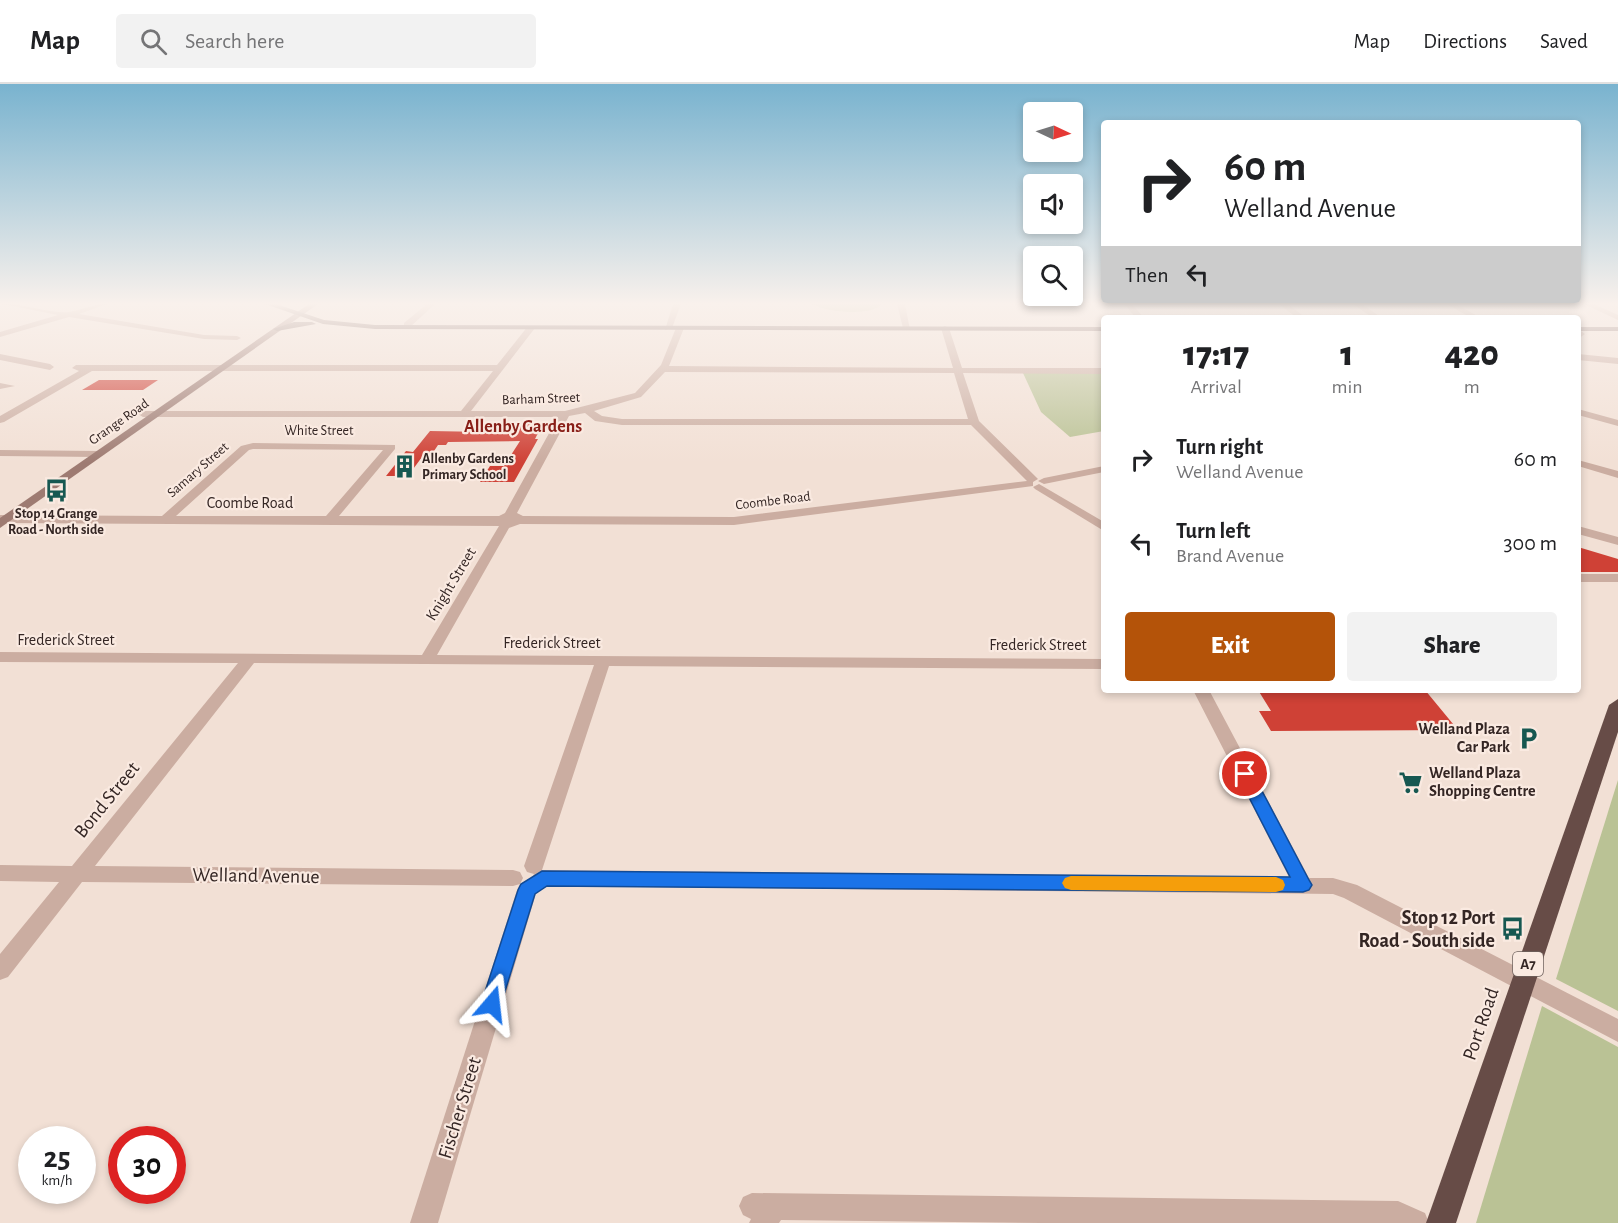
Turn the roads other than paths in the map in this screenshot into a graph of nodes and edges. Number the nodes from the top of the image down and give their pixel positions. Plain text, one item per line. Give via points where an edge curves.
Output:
1 (0, 357) edge
2 (225, 357) edge
3 (236, 357) edge
4 (508, 357) edge
5 (667, 357) edge
6 (953, 357) edge
7 (1581, 357) edge
8 (1618, 361) edge
9 (50, 367) dead end
10 (222, 367) junction
11 (76, 368) dead end
12 (90, 368) junction
13 (500, 368) junction
14 (207, 369) junction
15 (662, 369) junction
16 (957, 370) junction
17 (1101, 371) edge
18 (587, 410) junction
19 (0, 411) edge
20 (14, 411) junction
21 (1581, 413) edge
22 (143, 414) junction
23 (156, 414) junction
24 (464, 414) junction
25 (565, 414) junction
26 (0, 420) edge
27 (974, 422) junction
28 (1618, 423) edge
29 (253, 446) joint
30 (0, 453) edge
31 (92, 454) junction
32 (1581, 464) edge
33 (1101, 470) edge
34 (1618, 475) edge
35 (1036, 483) junction
36 (2, 519) edge
37 (165, 519) junction
38 (330, 519) junction
39 (508, 520) junction
40 (1101, 525) edge
41 (1581, 531) edge
42 (1618, 541) edge
43 (1581, 578) edge
44 (1618, 578) edge
45 (0, 657) edge
46 (249, 659) junction
47 (426, 660) junction
48 (603, 661) junction
49 (1101, 664) edge
50 (1203, 693) edge
51 (1618, 705) edge
52 (1612, 740) edge
53 (0, 873) edge
54 (77, 874) junction
55 (529, 878) junction
56 (1303, 885) junction
57 (0, 970) edge
58 (1522, 981) junction
59 (1618, 1031) edge
60 (763, 1212) edge
61 (424, 1223) edge
62 (1416, 1223) edge
63 (1441, 1223) edge

1 - 9 street
2 - 14 main road, Grange Road
3 - 10 main road, Grange Road
4 - 13 street
5 - 15 street
6 - 16 street
7 - 8 street
10 - 13 street
10 - 14 street
10 - 23 main road, Grange Road
11 - 12 street
12 - 14 street
12 - 20 street
13 - 24 street
14 - 22 main road, Grange Road
15 - 16 street
15 - 18 street via 638,395
16 - 17 street
16 - 27 street
18 - 25 street, Barham Street
18 - 27 street, Barham Street via 599,419 622,422
19 - 20 street
20 - 26 street
21 - 28 street
22 - 23 street, Barham Street
22 - 31 main road, Grange Road
23 - 24 street, Barham Street
23 - 31 main road, Grange Road
24 - 25 street, Barham Street
25 - 39 street, Knight Street
27 - 35 street
29 - 37 street, Samary Street via 245,448
29 - 38 street, White Street via 391,447
30 - 31 street
31 - 36 main road, Grange Road
32 - 34 street
33 - 35 street, Coombe Road
35 - 39 street, Coombe Road via 734,521
35 - 40 street
36 - 37 street, Coombe Road
37 - 38 street, Coombe Road
38 - 39 street, Coombe Road
39 - 47 street, Knight Street
41 - 42 street
43 - 44 street
45 - 46 street, Frederick Street
46 - 47 street, Frederick Street
46 - 54 street, Bond Street
47 - 48 street, Frederick Street
48 - 49 street, Frederick Street
48 - 55 street, Fischer Street
50 - 56 street
51 - 52 highway, Port Road / A7
52 - 58 highway, Port Road / A7
53 - 54 street, Welland Avenue
54 - 55 street, Welland Avenue
54 - 57 street, Bond Street
55 - 56 street, Welland Avenue
55 - 61 street, Fischer Street
56 - 58 street, Welland Avenue via 1350,891
58 - 59 street, Welland Avenue
58 - 63 highway, Port Road / A7
60 - 62 street via 1398,1214

